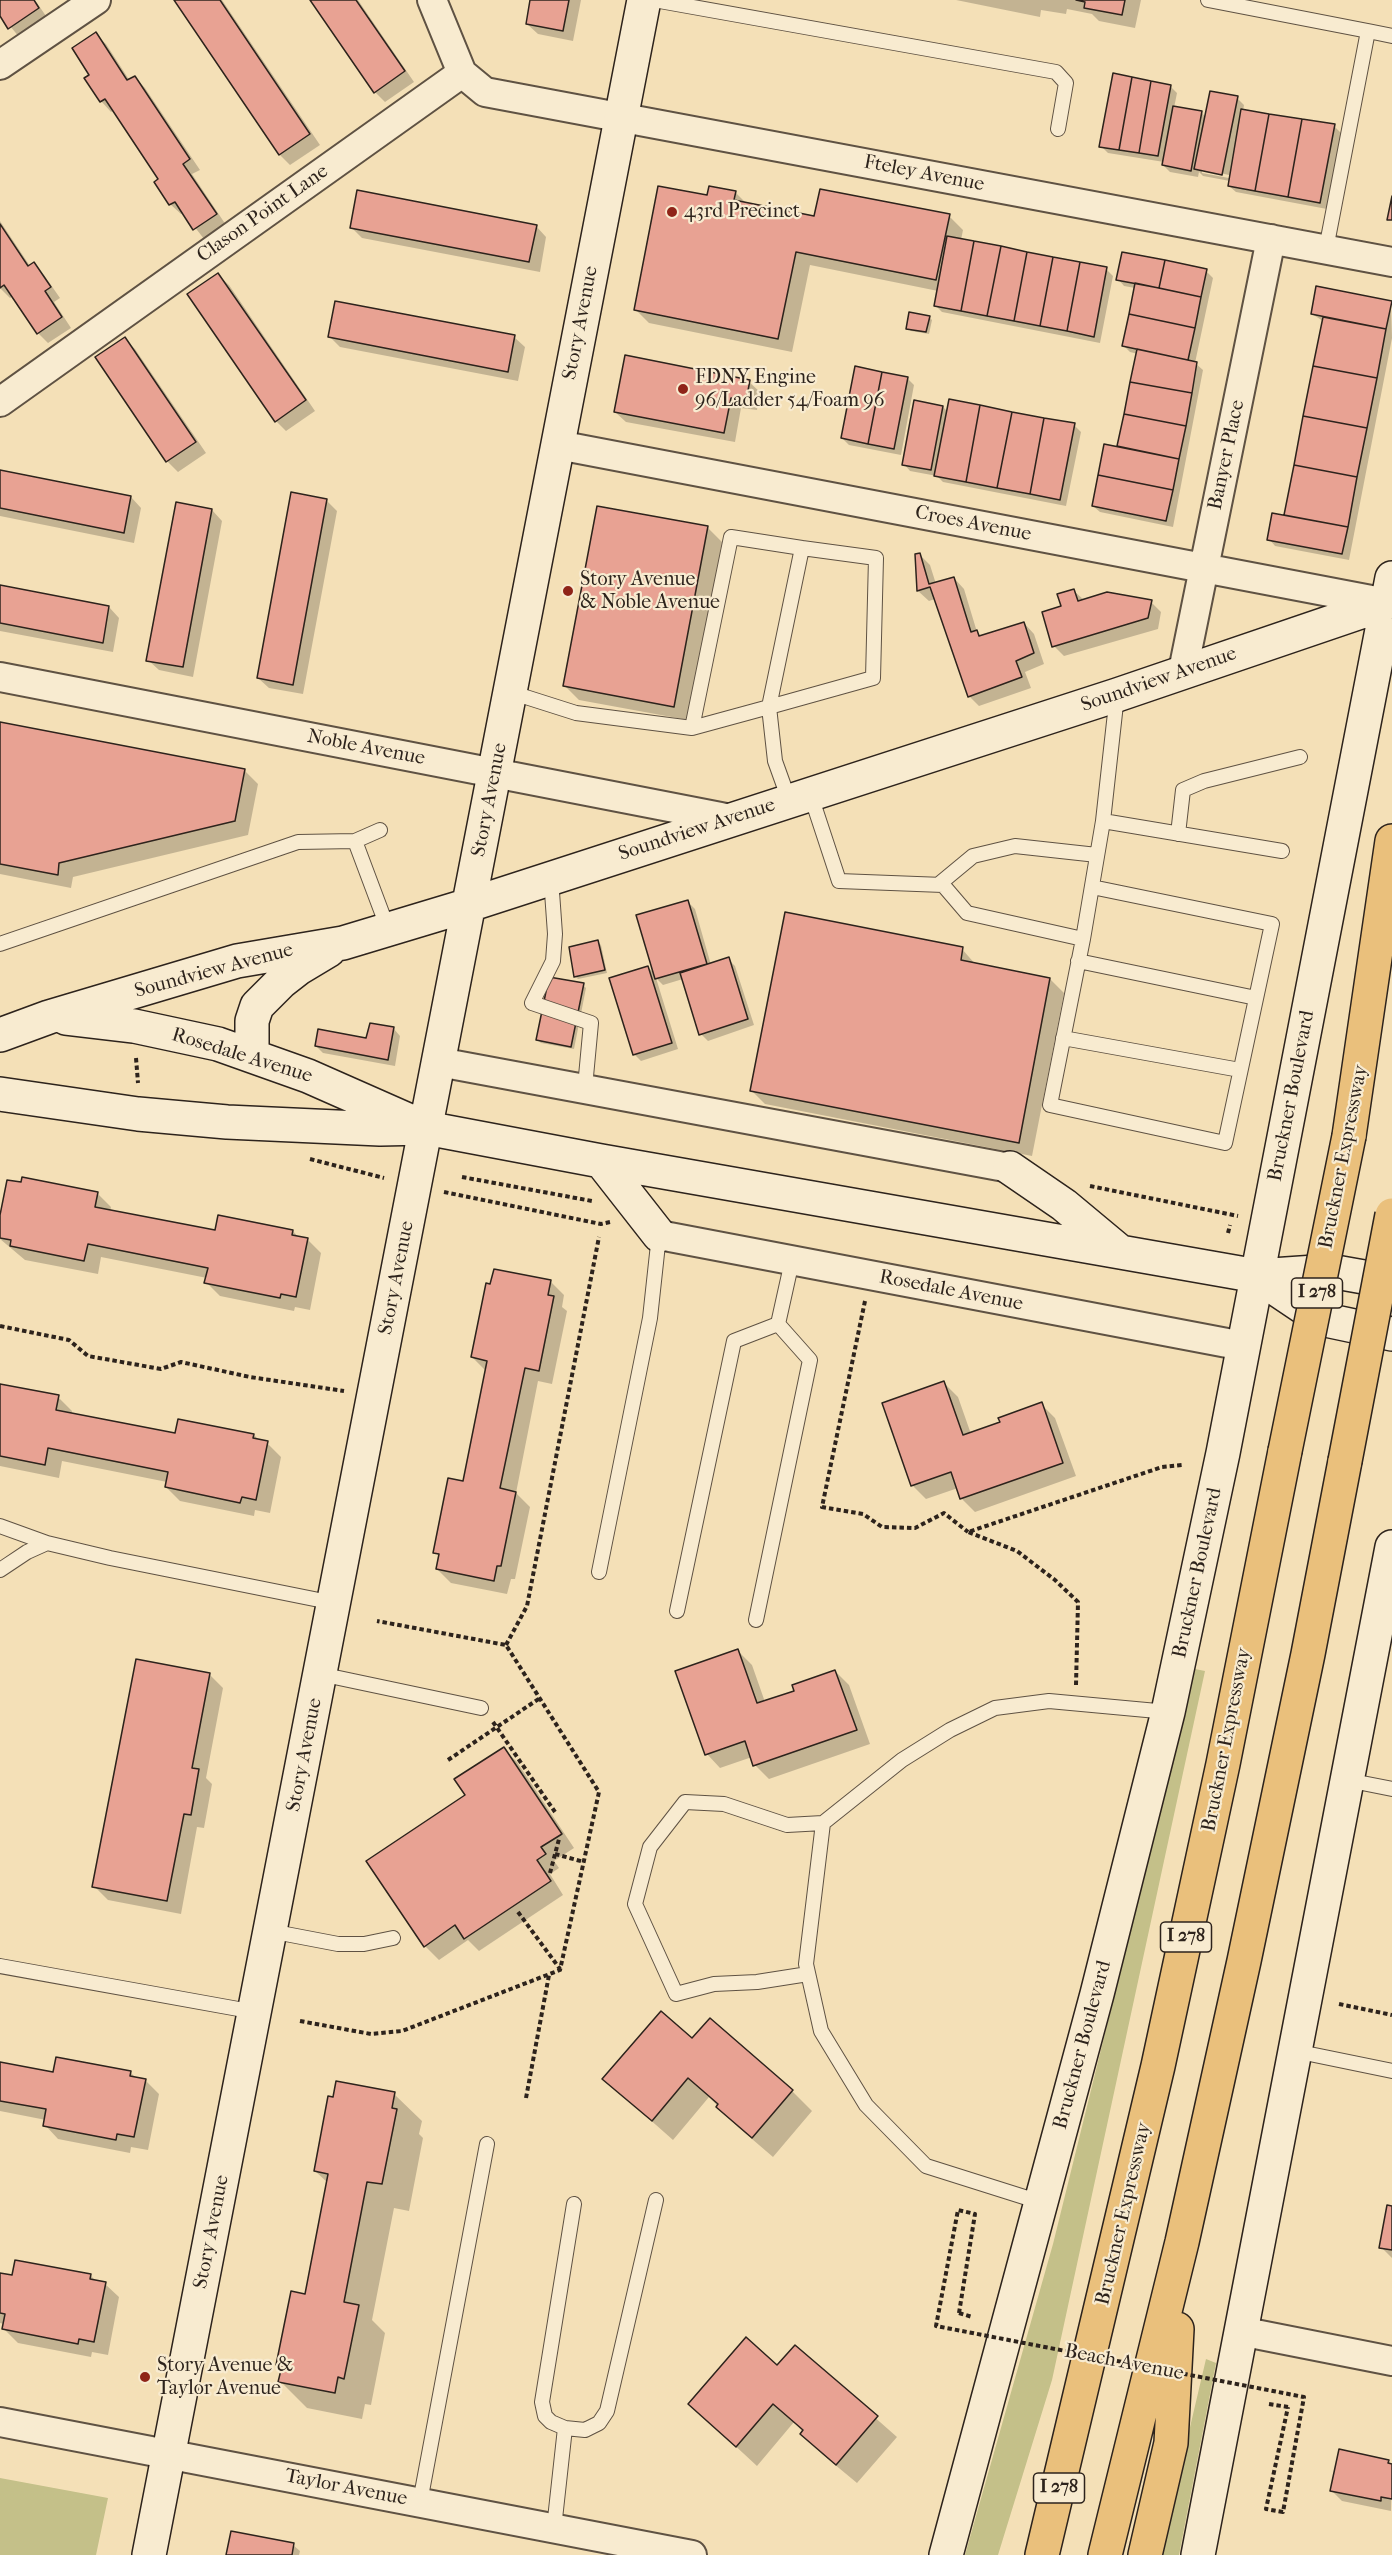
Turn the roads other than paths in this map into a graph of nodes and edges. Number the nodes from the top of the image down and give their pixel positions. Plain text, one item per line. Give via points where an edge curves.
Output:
1 (96, 0) edge
2 (432, 0) edge
3 (644, 0) edge
4 (654, 0) edge
5 (1208, 0) edge
6 (1265, 5) edge
7 (1368, 31) junction
8 (1392, 36) edge
9 (0, 64) edge
10 (462, 73) junction
11 (621, 117) junction
12 (1058, 129) dead end
13 (1271, 239) junction
14 (1326, 249) junction
15 (1392, 262) edge
16 (0, 402) edge
17 (558, 445) junction
18 (802, 548) junction
19 (1204, 568) junction
20 (1390, 591) edge
21 (1183, 671) junction
22 (0, 677) edge
23 (510, 692) junction
24 (1117, 695) junction
25 (769, 707) junction
26 (692, 728) junction
27 (1300, 757) dead end
28 (495, 773) junction
29 (799, 796) junction
30 (732, 819) junction
31 (1103, 821) junction
32 (380, 830) dead end
33 (1178, 834) junction
34 (356, 841) junction
35 (1392, 841) edge
36 (1282, 851) dead end
37 (1097, 855) junction
38 (550, 878) junction
39 (938, 885) junction
40 (1092, 886) junction
41 (469, 905) junction
42 (1392, 920) edge
43 (388, 930) junction
44 (1083, 939) junction
45 (344, 943) junction
46 (0, 944) edge
47 (1078, 961) junction
48 (1256, 998) junction
49 (49, 1017) junction
50 (0, 1035) edge
51 (1063, 1038) junction
52 (252, 1055) junction
53 (439, 1062) junction
54 (1240, 1070) junction
55 (585, 1087) junction
56 (0, 1094) edge
57 (426, 1128) junction
58 (1349, 1136) junction
59 (601, 1161) junction
60 (1010, 1168) joint
61 (1392, 1215) edge
62 (659, 1235) junction
63 (1119, 1252) junction
64 (792, 1261) junction
65 (1257, 1276) junction
66 (1392, 1282) edge
67 (778, 1324) junction
68 (1392, 1334) edge
69 (1244, 1346) junction
70 (0, 1526) edge
71 (47, 1543) junction
72 (1392, 1547) edge
73 (0, 1570) edge
74 (599, 1572) dead end
75 (334, 1603) junction
76 (677, 1611) dead end
77 (756, 1620) dead end
78 (320, 1674) junction
79 (481, 1708) road end
80 (1168, 1712) junction
81 (1347, 1780) junction
82 (1392, 1789) edge
83 (823, 1823) junction
84 (270, 1931) junction
85 (393, 1938) dead end
86 (0, 1966) edge
87 (808, 1974) junction
88 (255, 2012) junction
89 (1295, 2051) junction
90 (1392, 2071) edge
91 (488, 2144) dead end
92 (656, 2200) dead end
93 (1040, 2202) junction
94 (574, 2204) dead end
95 (1182, 2242) junction
96 (1240, 2331) junction
97 (1392, 2361) edge
98 (1076, 2421) junction
99 (0, 2422) edge
100 (565, 2428) junction
101 (169, 2453) junction
102 (420, 2502) junction
103 (554, 2528) junction
104 (149, 2555) edge
105 (692, 2555) edge
106 (946, 2555) edge
107 (1020, 2555) edge
108 (1042, 2555) edge
109 (1105, 2555) edge
110 (1145, 2555) edge
111 (1197, 2555) edge

1 - 9 street
2 - 10 street
3 - 11 main road, Story Avenue
4 - 12 lane via 1056,72 1066,83
5 - 6 lane
6 - 7 lane
7 - 8 lane
7 - 14 lane
10 - 11 street, Fteley Avenue via 485,92
10 - 16 street, Clason Point Lane
11 - 13 street, Fteley Avenue
11 - 17 main road, Story Avenue
13 - 14 street, Fteley Avenue
13 - 19 street, Banyer Place
14 - 15 street, Fteley Avenue
17 - 19 street, Croes Avenue
17 - 23 main road, Story Avenue
18 - 25 lane
18 - 25 lane via 876,558 873,678
18 - 26 lane via 731,537
19 - 20 street, Croes Avenue
19 - 21 street, Banyer Place
20 - 21 main road, Soundview Avenue
20 - 65 main road, Bruckner Boulevard
21 - 24 main road, Soundview Avenue
22 - 28 street, Noble Avenue
23 - 26 lane via 576,713
23 - 28 main road, Story Avenue
24 - 29 main road, Soundview Avenue
24 - 31 lane
25 - 26 lane
25 - 29 lane via 775,761
27 - 33 lane via 1203,781 1183,790
28 - 30 street, Noble Avenue
28 - 41 main road, Story Avenue
29 - 30 main road, Soundview Avenue
29 - 39 lane via 839,881
30 - 38 main road, Soundview Avenue
31 - 33 lane
31 - 37 lane
32 - 34 lane
33 - 36 lane
34 - 43 lane
34 - 46 lane via 298,842
35 - 58 highway
37 - 39 lane via 1015,846 973,856
37 - 40 lane
38 - 41 main road, Soundview Avenue
38 - 55 lane via 553,960 532,1004 591,1023
39 - 44 lane via 967,913
40 - 44 lane
40 - 48 lane via 1272,924
41 - 43 main road, Soundview Avenue
41 - 53 main road, Story Avenue
42 - 58 highway, Bruckner Expressway / I 278
43 - 45 main road, Soundview Avenue
44 - 47 lane
45 - 49 main road, Soundview Avenue via 237,961
45 - 52 main road via 299,968 257,1006 252,1020
47 - 48 lane
47 - 51 lane
48 - 54 lane
49 - 50 main road, Soundview Avenue
49 - 52 main road, Rosedale Avenue via 156,1030
51 - 54 lane
51 - 54 lane via 1050,1105 1225,1143
52 - 57 main road, Rosedale Avenue
53 - 55 street
53 - 57 main road, Story Avenue
55 - 60 street
56 - 57 main road, Rosedale Avenue via 227,1122
57 - 59 main road, Rosedale Avenue
57 - 75 main road, Story Avenue
58 - 98 highway, Bruckner Expressway / I 278, bridge via 1221,1775
59 - 62 main road
59 - 63 main road, Rosedale Avenue
60 - 63 main road via 1064,1205
61 - 95 highway, bridge via 1277,1807
62 - 64 street, Rosedale Avenue
62 - 74 lane via 650,1318
63 - 65 main road, Rosedale Avenue
64 - 67 lane
64 - 69 street, Rosedale Avenue
65 - 66 main road, Rosedale Avenue via 1330,1271
65 - 68 main road, Rosedale Avenue via 1321,1319
65 - 69 main road, Bruckner Boulevard
67 - 76 lane via 734,1341
67 - 77 lane via 810,1360
69 - 80 main road, Bruckner Boulevard
70 - 71 lane
71 - 73 lane
71 - 75 lane
72 - 81 main road
75 - 78 main road, Story Avenue
78 - 79 lane
78 - 84 main road, Story Avenue
80 - 83 lane via 1049,1701 995,1708 902,1760
80 - 93 main road, Bruckner Boulevard
81 - 82 lane
81 - 89 main road
83 - 87 lane via 811,1911
83 - 87 lane via 787,1826 724,1804 685,1802 650,1847 635,1904 676,1994 714,1984
84 - 85 lane via 338,1944
84 - 88 main road, Story Avenue
86 - 88 lane
87 - 93 lane via 821,2031 860,2096 926,2166
88 - 101 main road, Story Avenue
89 - 90 lane
89 - 96 main road
91 - 102 lane
92 - 100 lane via 607,2411 599,2423 585,2430
93 - 106 main road, Bruckner Boulevard
94 - 100 lane via 542,2402 545,2416
95 - 109 highway
95 - 110 highway via 1171,2443
96 - 97 street
96 - 111 main road
98 - 107 highway
98 - 108 highway, Bruckner Expressway / I 278
99 - 101 street, Taylor Avenue
100 - 103 lane
101 - 102 street, Taylor Avenue
101 - 104 main road, Story Avenue
102 - 103 street, Taylor Avenue
103 - 105 street, Taylor Avenue

